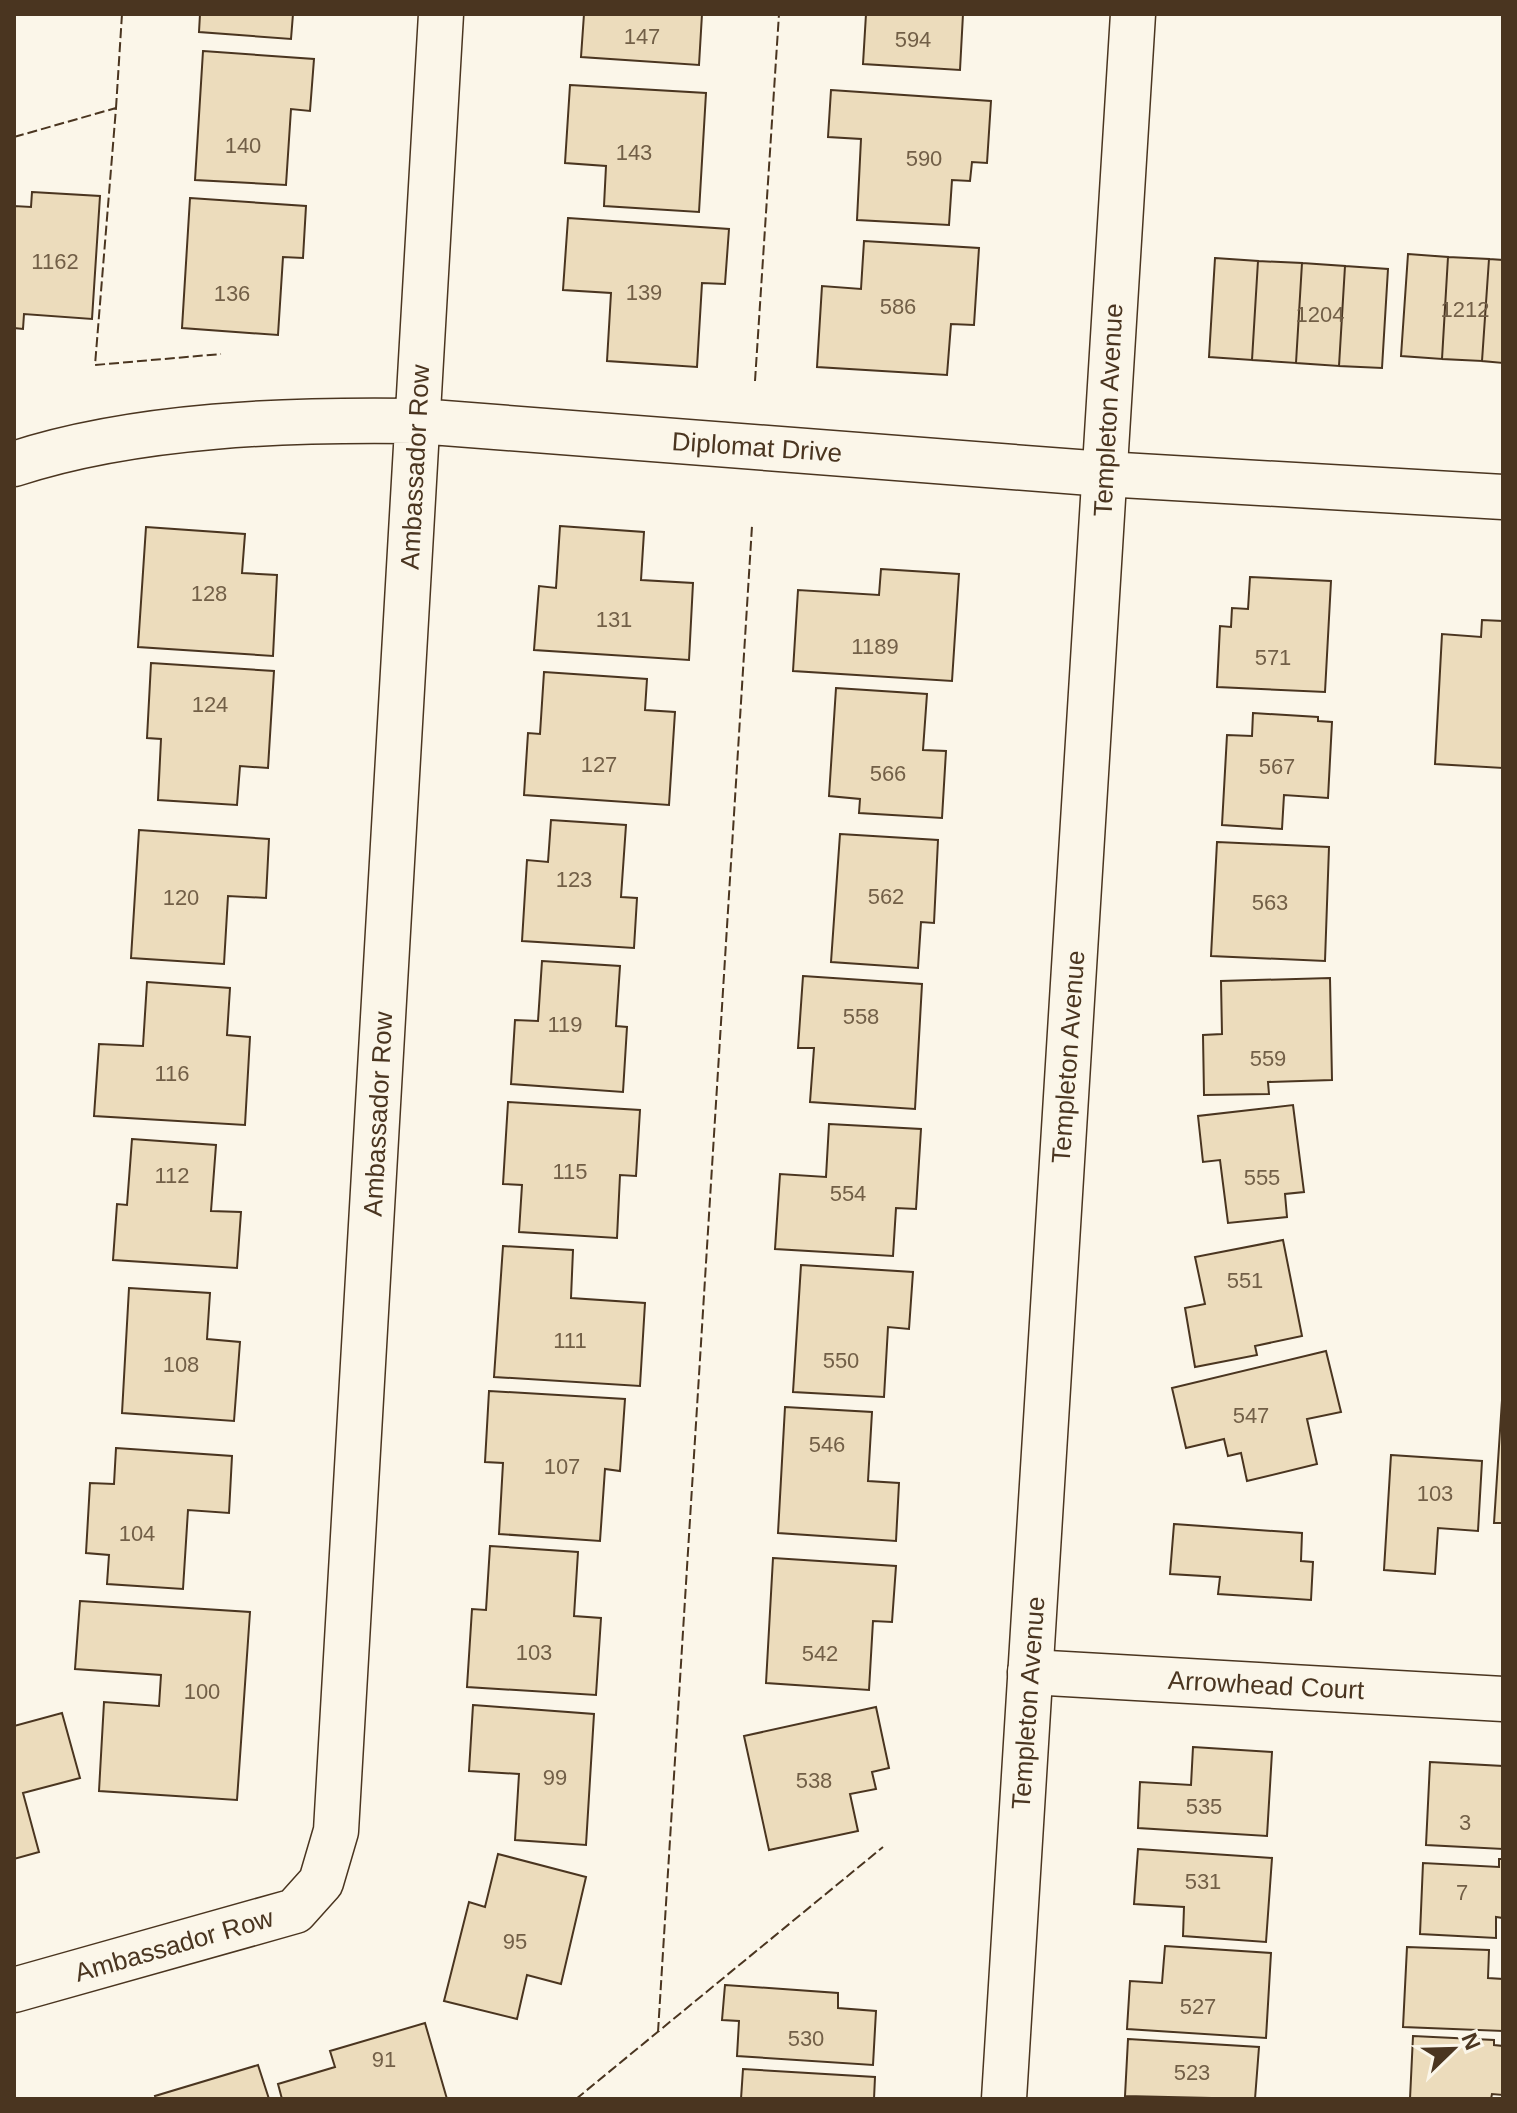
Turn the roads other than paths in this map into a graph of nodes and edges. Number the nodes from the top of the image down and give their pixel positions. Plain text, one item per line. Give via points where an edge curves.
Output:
1 (441, 14) edge
2 (1133, 14) edge
3 (418, 421) junction
4 (14, 464) edge
5 (1104, 474) junction
6 (1503, 497) edge
7 (1030, 1672) junction
8 (1503, 1699) edge
9 (14, 1990) edge
10 (1004, 2099) edge

1 - 3 street, Ambassador Row
2 - 5 street, Templeton Avenue
3 - 4 street, Diplomat Drive via 189,429
3 - 5 street, Diplomat Drive
3 - 9 street, Ambassador Row via 336,1831 321,1882 295,1911
5 - 6 street, Diplomat Drive
5 - 7 street, Templeton Avenue
7 - 8 street, Arrowhead Court
7 - 10 street, Templeton Avenue

